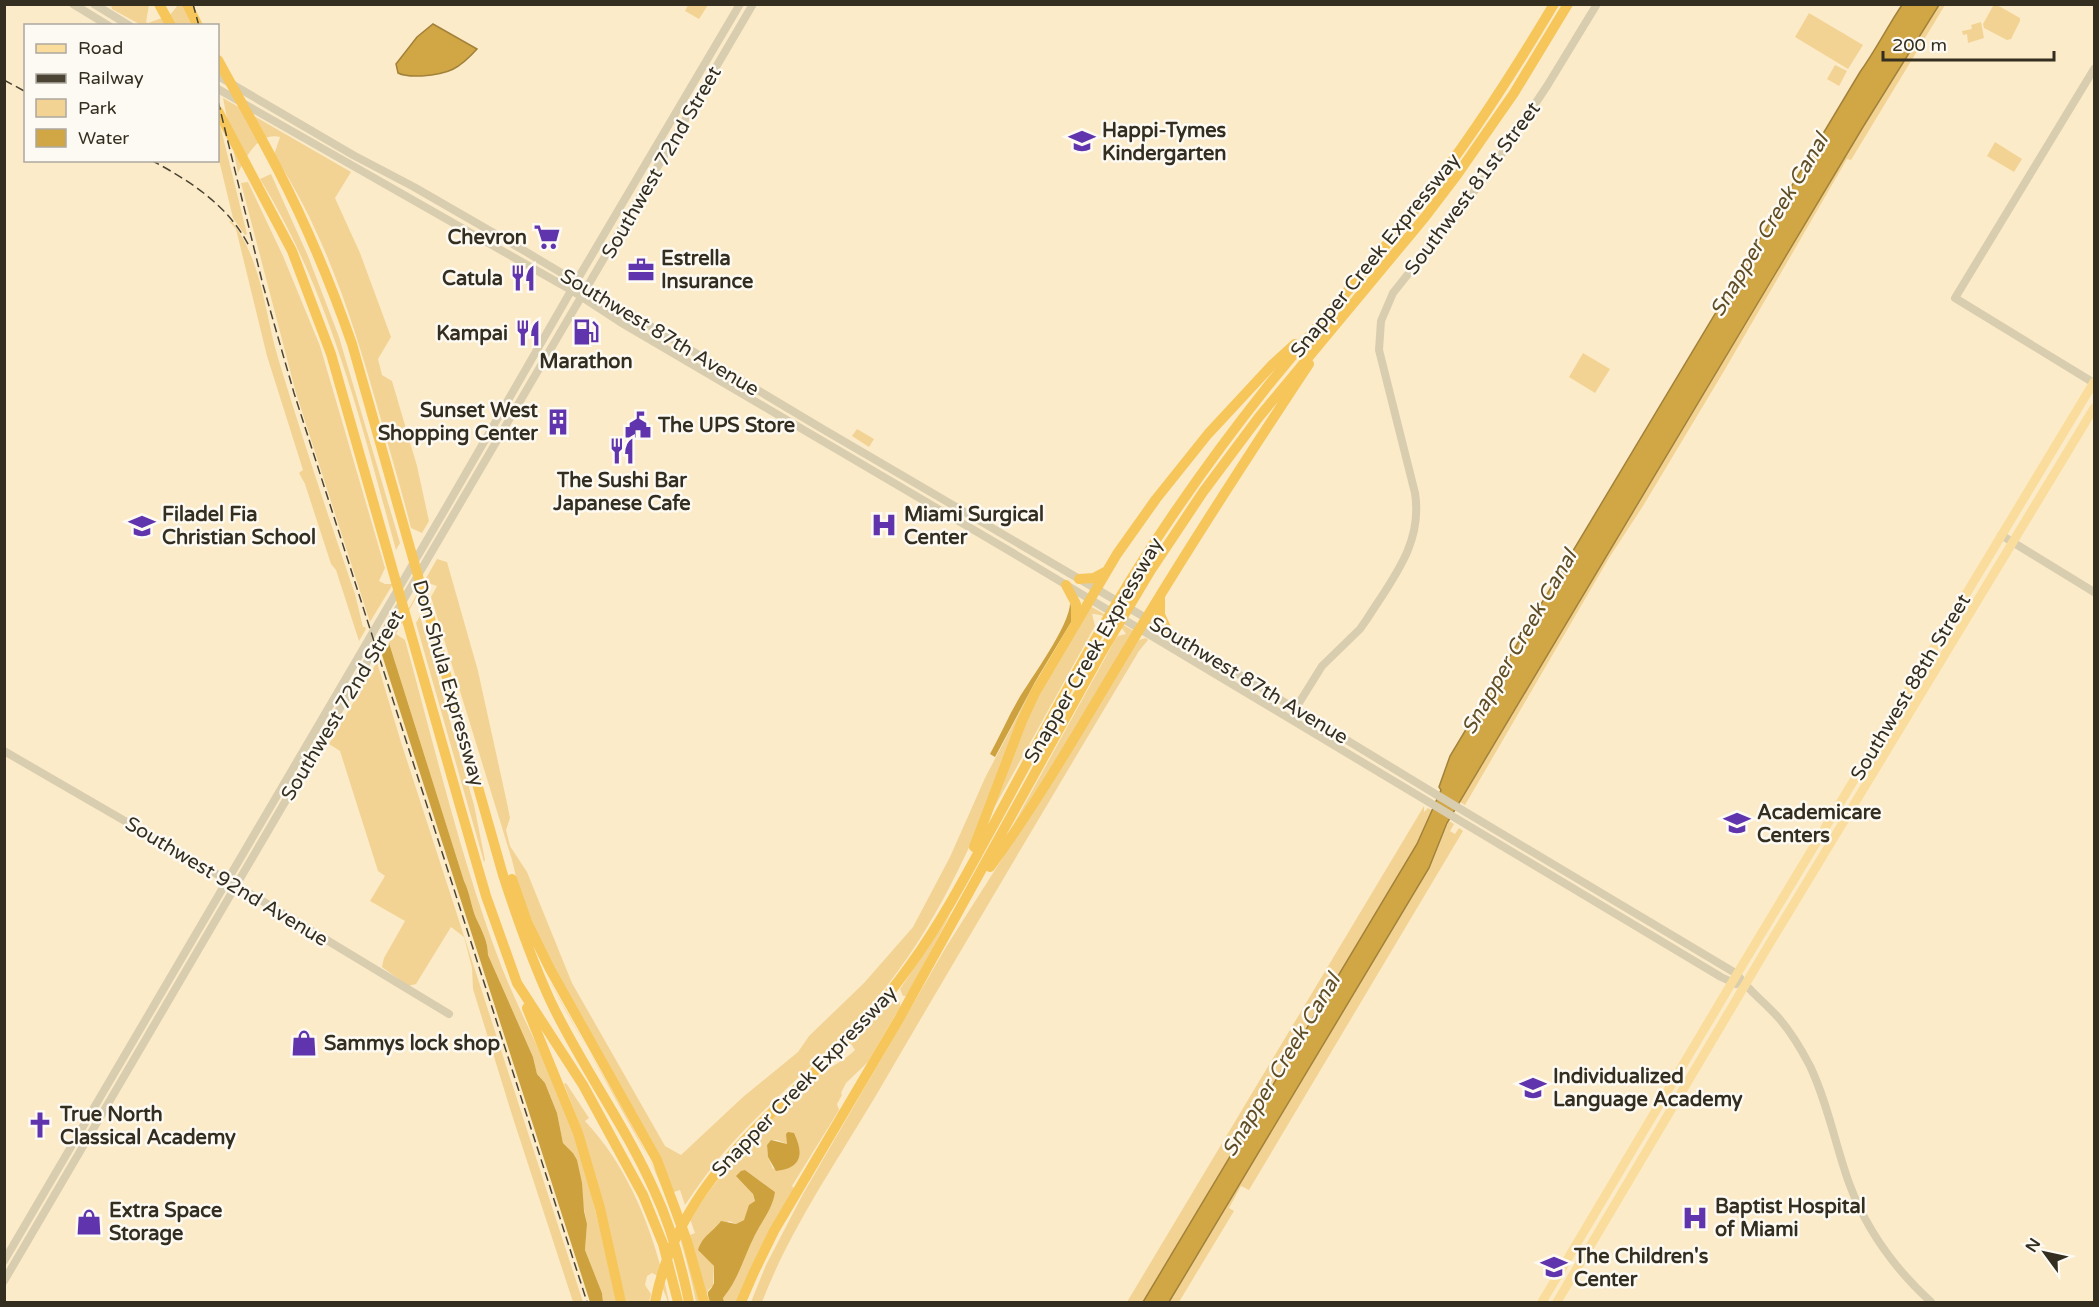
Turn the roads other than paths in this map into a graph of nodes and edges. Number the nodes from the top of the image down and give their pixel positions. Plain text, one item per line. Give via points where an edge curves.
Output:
1 (73, 4) edge
2 (94, 4) edge
3 (159, 4) edge
4 (187, 4) edge
5 (740, 4) edge
6 (753, 4) edge
7 (1554, 4) edge
8 (1568, 4) edge
9 (1597, 4) edge
10 (106, 24) edge
11 (127, 24) edge
12 (170, 24) edge
13 (197, 24) edge
14 (219, 62) edge
15 (2094, 69) edge
16 (219, 77) edge
17 (219, 90) edge
18 (219, 113) edge
19 (285, 115) junction
20 (279, 124) junction
21 (663, 136) junction
22 (353, 155) junction
23 (658, 168) junction
24 (357, 170) junction
25 (576, 281) junction
26 (588, 288) junction
27 (571, 290) junction
28 (582, 297) junction
29 (1327, 315) junction
30 (1339, 320) junction
31 (668, 338) junction
32 (663, 347) junction
33 (524, 372) junction
34 (533, 378) junction
35 (2094, 382) edge
36 (760, 392) junction
37 (757, 403) junction
38 (2094, 408) edge
39 (493, 427) junction
40 (821, 428) junction
41 (806, 432) junction
42 (502, 433) junction
43 (872, 459) junction
44 (867, 468) junction
45 (944, 500) junction
46 (447, 506) junction
47 (938, 509) junction
48 (456, 512) junction
49 (2001, 535) junction
50 (2013, 542) junction
51 (1108, 571) junction
52 (1079, 579) junction
53 (1066, 585) junction
54 (1097, 590) junction
55 (2094, 592) edge
56 (1160, 597) junction
57 (1090, 599) junction
58 (1146, 618) junction
59 (1076, 623) junction
60 (1141, 629) junction
61 (1168, 632) junction
62 (1296, 708) junction
63 (1290, 718) junction
64 (318, 726) junction
65 (326, 731) junction
66 (4, 751) edge
67 (295, 764) junction
68 (305, 769) junction
69 (480, 793) junction
70 (227, 880) junction
71 (236, 885) junction
72 (952, 899) junction
73 (965, 901) junction
74 (1737, 974) junction
75 (517, 983) junction
76 (1732, 983) junction
77 (1745, 986) junction
78 (448, 1014) dead end
79 (139, 1030) junction
80 (148, 1036) junction
81 (78, 1136) junction
82 (87, 1141) junction
83 (70, 1148) junction
84 (79, 1153) junction
85 (4, 1261) edge
86 (1558, 1276) junction
87 (4, 1281) edge
88 (1569, 1282) junction
89 (656, 1300) edge
90 (621, 1302) edge
91 (678, 1302) edge
92 (688, 1302) edge
93 (704, 1302) edge
94 (741, 1302) edge
95 (1542, 1302) edge
96 (1557, 1302) edge
97 (1931, 1302) edge

1 - 10 main road
2 - 11 main road
3 - 12 highway
4 - 13 highway
5 - 21 main road, Southwest 72nd Street
6 - 23 main road, Southwest 72nd Street
7 - 29 highway, Snapper Creek Expressway via 1449,165
8 - 30 highway, Snapper Creek Expressway via 1469,159
9 - 62 main road, Southwest 81st Street via 1513,138 1384,310 1379,350 1418,508 1412,541 1363,624 1322,666
14 - 69 highway, Don Shula Expressway via 312,240 349,333
15 - 35 main road via 1955,298
16 - 19 main road, Southwest 87th Avenue
17 - 20 main road, Southwest 87th Avenue
18 - 75 highway, Don Shula Expressway via 292,251 321,322 486,896
19 - 20 main road
19 - 22 main road, Southwest 87th Avenue
20 - 24 main road, Southwest 87th Avenue
21 - 23 main road via 666,140 655,162
21 - 25 main road, Southwest 72nd Street
22 - 24 main road
22 - 25 main road, Southwest 87th Avenue
23 - 26 main road, Southwest 72nd Street
24 - 27 main road, Southwest 87th Avenue
25 - 26 main road, Southwest 87th Avenue
25 - 27 main road, Southwest 72nd Street
26 - 28 main road, Southwest 72nd Street
26 - 31 main road, Southwest 87th Avenue
27 - 28 main road, Southwest 87th Avenue
27 - 33 main road, Southwest 72nd Street
28 - 32 main road, Southwest 87th Avenue
28 - 34 main road, Southwest 72nd Street
29 - 51 highway via 1273,364 1203,441 1139,522
29 - 72 highway, Snapper Creek Expressway via 1205,468 1127,586
30 - 56 highway
30 - 73 highway, Snapper Creek Expressway via 1222,467 1137,592
31 - 32 main road
31 - 36 main road, Southwest 87th Avenue
32 - 37 main road, Southwest 87th Avenue
33 - 34 main road
33 - 39 main road, Southwest 72nd Street
34 - 42 main road, Southwest 72nd Street
35 - 49 main road, Southwest 88th Street
36 - 37 main road
36 - 40 main road, Southwest 87th Avenue
37 - 41 main road, Southwest 87th Avenue
38 - 50 main road, Southwest 88th Street
39 - 42 main road
39 - 46 main road, Southwest 72nd Street
40 - 41 main road
40 - 43 main road, Southwest 87th Avenue
41 - 44 main road, Southwest 87th Avenue
42 - 48 main road, Southwest 72nd Street
43 - 44 main road
43 - 45 main road, Southwest 87th Avenue
44 - 47 main road, Southwest 87th Avenue
45 - 47 main road
45 - 52 main road, Southwest 87th Avenue
46 - 48 main road
46 - 64 main road, Southwest 72nd Street
47 - 53 main road, Southwest 87th Avenue
48 - 65 main road, Southwest 72nd Street
49 - 50 main road
49 - 74 main road, Southwest 88th Street
50 - 55 main road
50 - 77 main road, Southwest 88th Street
51 - 52 highway via 1094,578
51 - 54 highway
52 - 54 main road, Southwest 87th Avenue
53 - 57 main road, Southwest 87th Avenue
53 - 59 highway via 1076,604
54 - 57 highway
54 - 58 main road, Southwest 87th Avenue
56 - 58 highway
56 - 61 highway via 1160,615
57 - 59 highway
57 - 60 main road, Southwest 87th Avenue
58 - 60 highway
58 - 61 main road, Southwest 87th Avenue
59 - 72 highway via 1022,721
60 - 63 main road, Southwest 87th Avenue
60 - 73 highway via 1011,838
61 - 62 main road, Southwest 87th Avenue
62 - 63 main road
62 - 74 main road, Southwest 87th Avenue
63 - 76 main road, Southwest 87th Avenue
64 - 65 main road
64 - 67 main road, Southwest 72nd Street
65 - 68 main road, Southwest 72nd Street
66 - 70 main road, Southwest 92nd Avenue
67 - 68 main road
67 - 70 main road, Southwest 72nd Street
68 - 71 main road, Southwest 72nd Street
69 - 92 highway, Don Shula Expressway via 524,939 551,1002 654,1189 679,1257
69 - 93 highway via 488,804 535,940 657,1160 685,1233
70 - 71 main road, Southwest 92nd Avenue
70 - 79 main road, Southwest 72nd Street
71 - 78 main road, Southwest 92nd Avenue
71 - 80 main road, Southwest 72nd Street
72 - 89 highway, Snapper Creek Expressway via 882,1002 834,1054 740,1143 706,1184 670,1251
73 - 94 highway, Snapper Creek Expressway via 779,1222
74 - 76 main road, Southwest 88th Street
74 - 77 main road, Southwest 87th Avenue
75 - 90 highway via 578,1133
75 - 91 highway, Don Shula Expressway via 583,1085 643,1195 665,1249
76 - 77 main road, Southwest 87th Avenue
76 - 86 main road, Southwest 88th Street
77 - 88 main road, Southwest 88th Street
77 - 97 main road, Southwest 87th Avenue via 1776,1015 1800,1048 1824,1098 1849,1183 1864,1217 1892,1261
79 - 80 main road
79 - 81 main road, Southwest 72nd Street
80 - 82 main road, Southwest 72nd Street
81 - 82 main road
81 - 83 main road, Southwest 72nd Street
82 - 84 main road, Southwest 72nd Street
83 - 84 main road
83 - 85 main road, Southwest 72nd Street
84 - 87 main road, Southwest 72nd Street
86 - 88 main road
86 - 95 main road, Southwest 88th Street
88 - 96 main road, Southwest 88th Street

